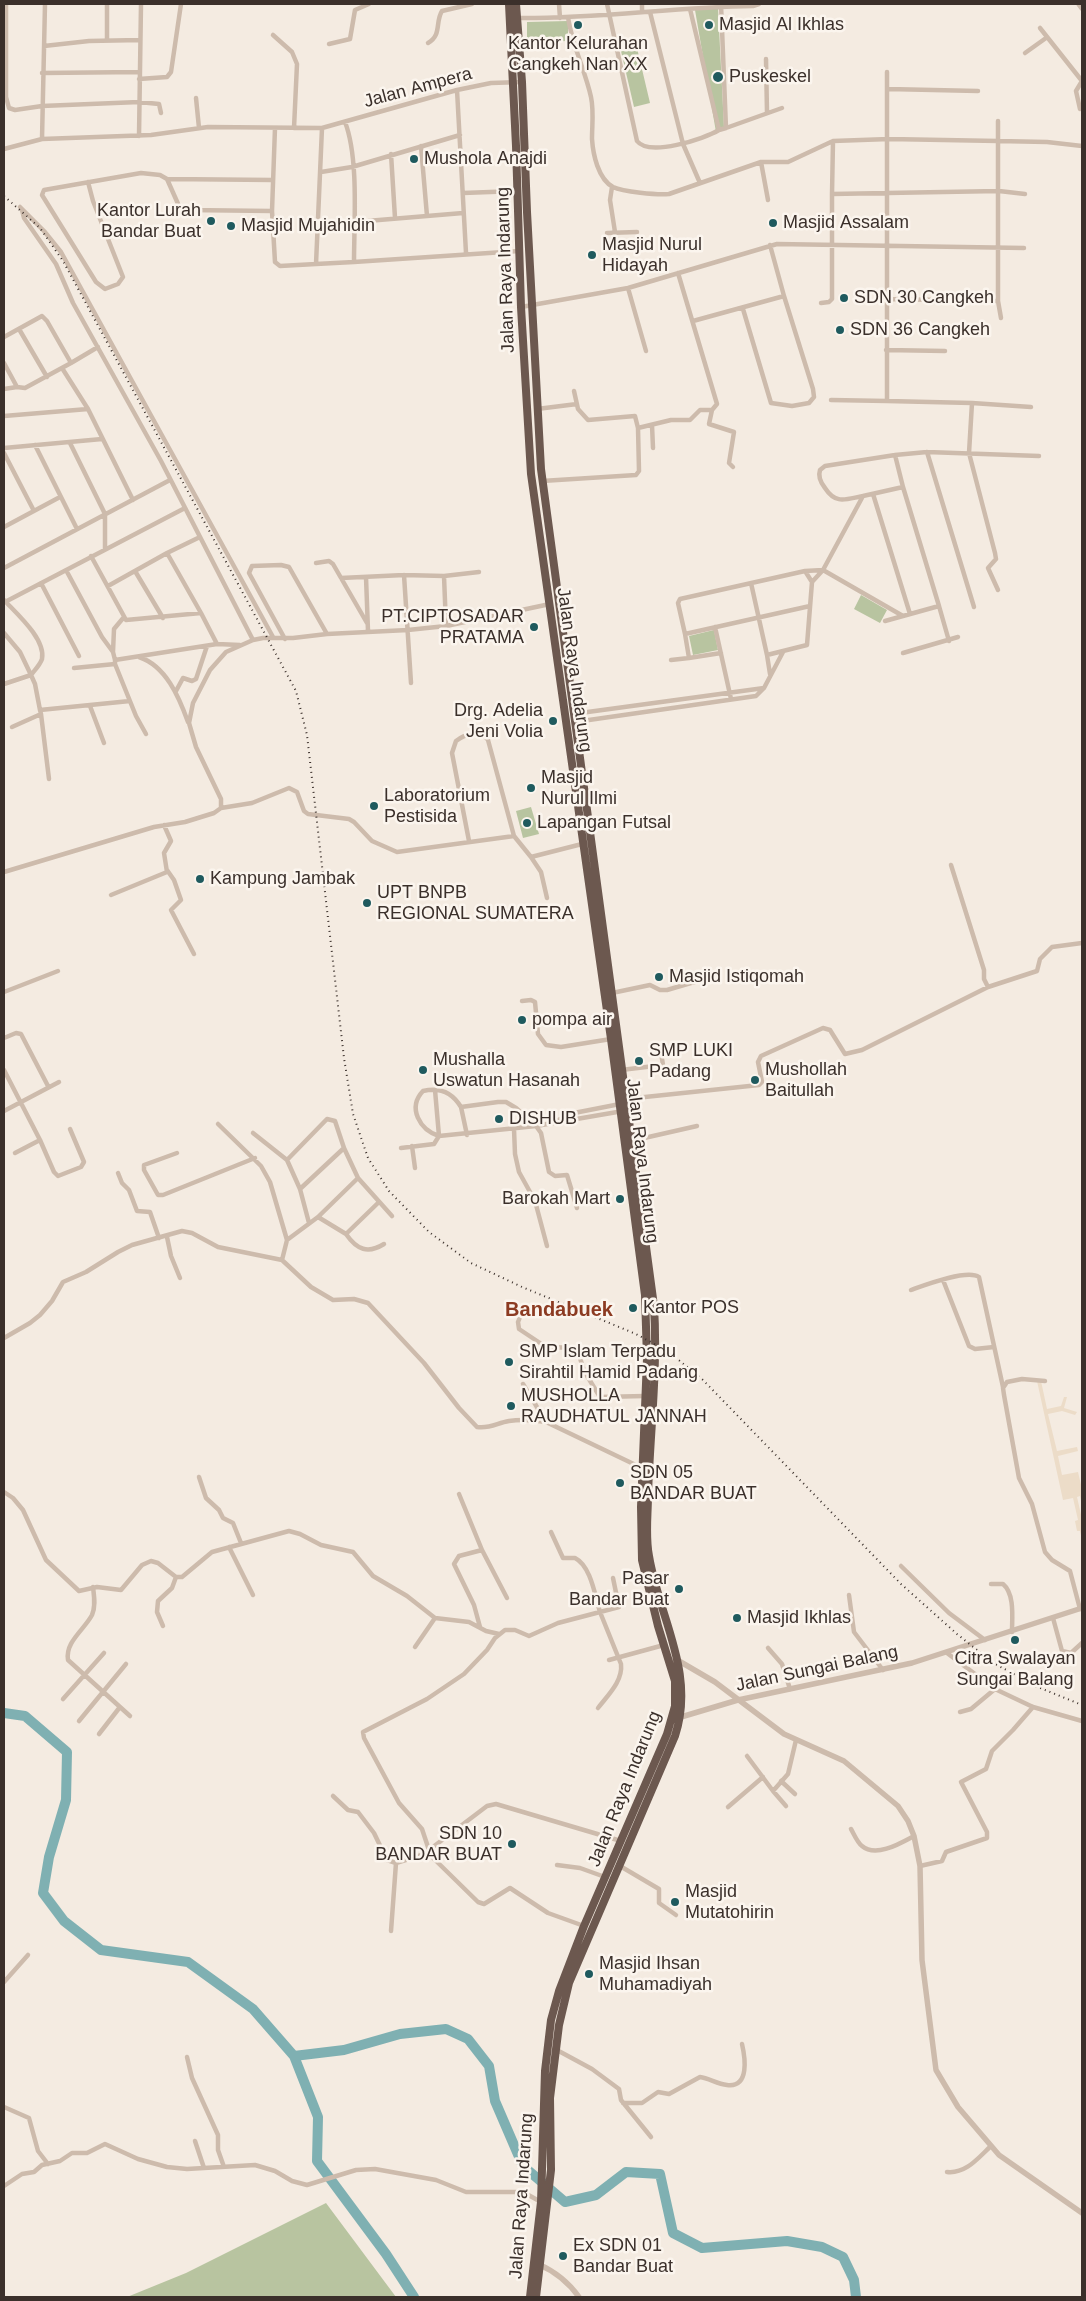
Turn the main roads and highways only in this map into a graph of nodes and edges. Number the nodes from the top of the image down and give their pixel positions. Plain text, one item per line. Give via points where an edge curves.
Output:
1 (509, 4) edge
2 (516, 4) edge
3 (530, 278) junction
4 (520, 279) junction
5 (592, 853) junction
6 (584, 855) junction
7 (609, 1003) junction
8 (623, 1105) junction
9 (638, 1221) junction
10 (646, 1387) junction
11 (655, 1387) junction
12 (543, 2200) junction
13 (538, 2264) junction
14 (530, 2297) edge
15 (536, 2297) edge

1 - 4 highway, Jalan Raya Indarung
2 - 3 highway, Jalan Raya Indarung
3 - 4 highway
3 - 5 highway, Jalan Raya Indarung via 542,481
4 - 6 highway, Jalan Raya Indarung via 531,474
5 - 6 highway
5 - 7 highway, Jalan Raya Indarung via 612,993
6 - 7 highway, Jalan Raya Indarung
7 - 8 highway, Jalan Raya Indarung via 621,1070
7 - 8 highway, Jalan Raya Indarung via 611,1039
8 - 9 highway, Jalan Raya Indarung
8 - 9 highway, Jalan Raya Indarung via 632,1141
9 - 10 highway, Jalan Raya Indarung via 647,1329
9 - 11 highway, Jalan Raya Indarung via 655,1328
10 - 11 highway
10 - 12 highway, Jalan Raya Indarung via 642,1560 675,1681 674,1713 559,1991 547,2044
11 - 12 highway, Jalan Raya Indarung via 649,1466 648,1555 659,1602 679,1661 681,1718 569,1983 550,2098 551,2170
12 - 13 highway, Jalan Raya Indarung
13 - 14 highway, Jalan Raya Indarung
13 - 15 highway, Jalan Raya Indarung

